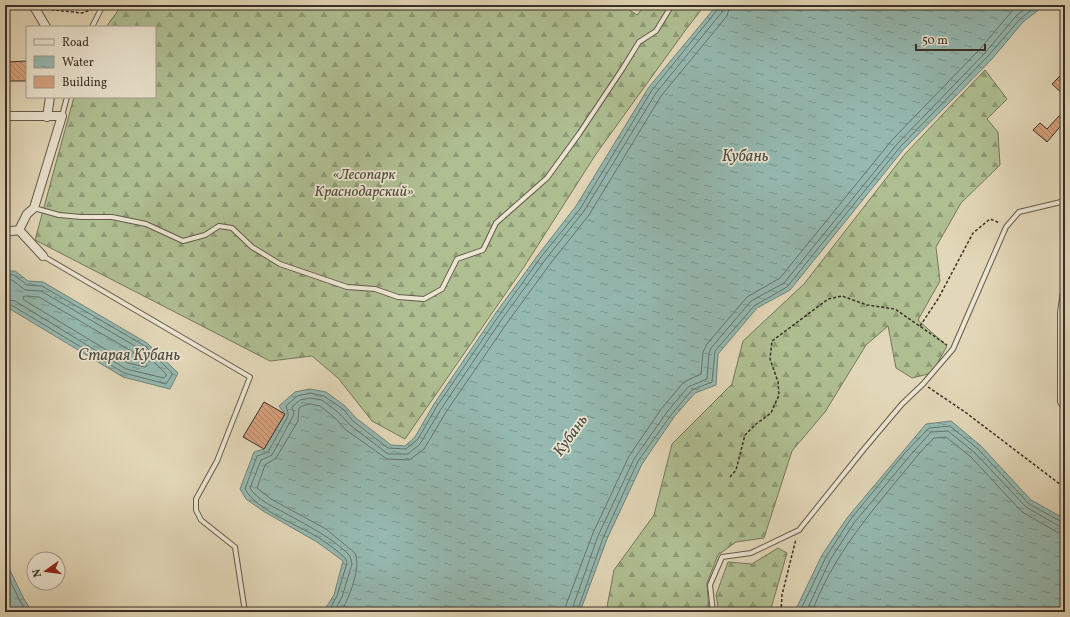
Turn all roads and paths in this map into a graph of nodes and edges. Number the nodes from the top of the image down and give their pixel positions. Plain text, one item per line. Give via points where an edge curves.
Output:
1 (672, 5) edge
2 (102, 6) edge
3 (34, 7) edge
4 (45, 26) edge
5 (92, 26) edge
6 (50, 98) edge
7 (67, 98) edge
8 (5, 116) edge
9 (62, 116) junction
10 (47, 117) junction
11 (1065, 201) edge
12 (34, 208) junction
13 (1006, 227) junction
14 (19, 230) junction
15 (5, 232) edge
16 (43, 256) joint
17 (1065, 278) edge
18 (920, 326) junction
19 (953, 350) junction
20 (923, 384) junction
21 (1065, 410) edge
22 (730, 477) dead end
23 (1065, 488) edge
24 (798, 530) junction
25 (245, 612) edge
26 (713, 612) edge
27 (782, 612) edge

1 - 12 lane via 656,31 639,42 547,178 496,223 482,250 457,259 442,289 424,300 398,297 375,289 347,287 280,264 252,247 232,228 219,226 205,235 183,241 146,224 112,217 59,215
2 - 3 path via 82,12
2 - 5 lane
3 - 4 street
6 - 10 street
7 - 9 lane
8 - 10 street
9 - 10 street
9 - 12 street
11 - 13 lane via 1019,212
12 - 14 street via 27,214
13 - 18 path via 990,219 973,233 938,299
13 - 19 lane
14 - 15 street
14 - 16 street
16 - 25 lane via 250,377 217,461 196,499 196,510 201,520 235,548
17 - 21 lane via 1060,312 1060,402
18 - 19 path
18 - 22 path via 895,309 867,305 842,296 828,299 772,341 770,359 778,382 779,395 771,413 745,435 736,470
19 - 20 lane
20 - 23 path via 965,412
20 - 24 lane via 902,404
24 - 26 lane via 751,553 722,558 710,585
24 - 27 path via 782,595

